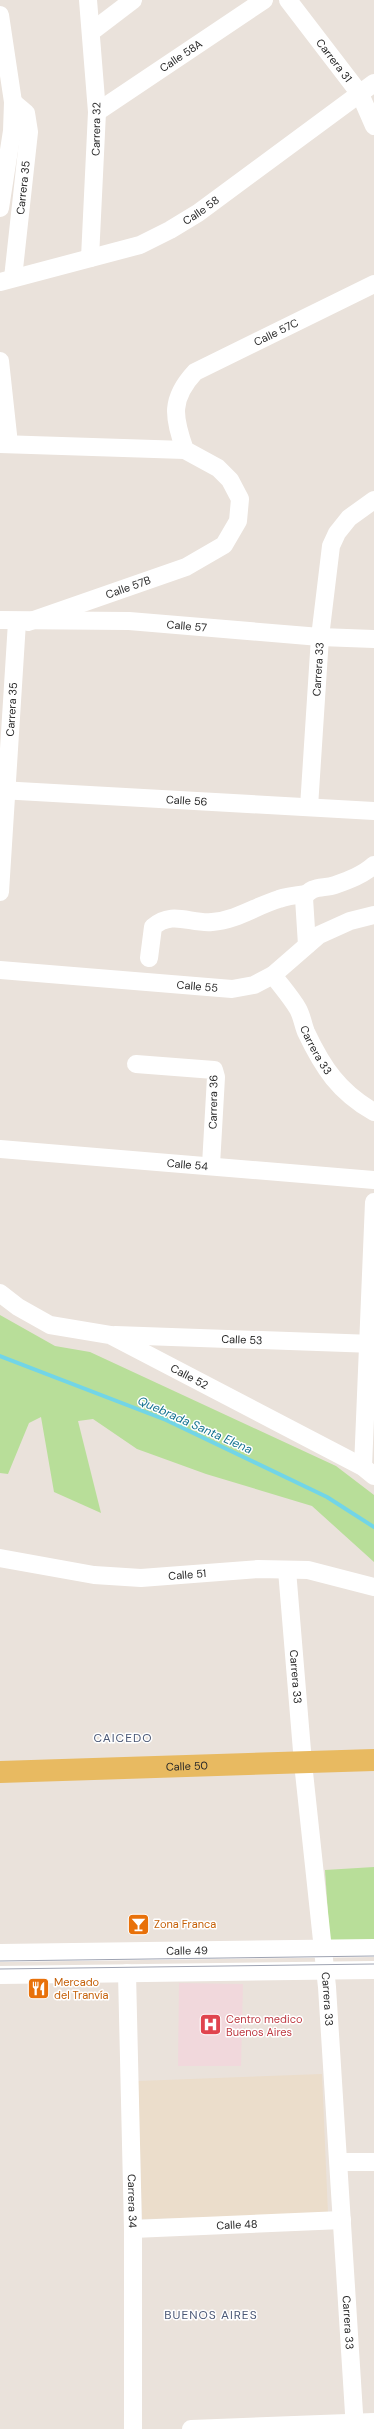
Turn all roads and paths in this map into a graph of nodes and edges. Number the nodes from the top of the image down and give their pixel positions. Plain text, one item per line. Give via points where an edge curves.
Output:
1 (88, 0) edge
2 (133, 0) edge
3 (264, 0) edge
4 (288, 0) edge
5 (0, 15) edge
6 (92, 32) junction
7 (374, 83) edge
8 (360, 94) junction
9 (13, 102) junction
10 (98, 112) junction
11 (374, 126) edge
12 (0, 208) edge
13 (90, 258) junction
14 (6, 280) edge
15 (374, 284) edge
16 (0, 361) edge
17 (5, 444) edge
18 (185, 450) junction
19 (374, 500) edge
20 (15, 621) edge
21 (320, 637) junction
22 (374, 639) edge
23 (4, 790) edge
24 (309, 807) junction
25 (374, 810) edge
26 (374, 865) edge
27 (0, 892) edge
28 (306, 894) junction
29 (374, 915) edge
30 (307, 945) junction
31 (149, 958) dead end
32 (0, 970) edge
33 (273, 975) junction
34 (136, 1064) dead end
35 (374, 1112) edge
36 (0, 1148) edge
37 (211, 1165) junction
38 (374, 1180) edge
39 (374, 1202) edge
40 (0, 1294) edge
41 (110, 1335) junction
42 (371, 1344) edge
43 (369, 1471) edge
44 (0, 1558) edge
45 (287, 1570) junction
46 (374, 1587) edge
47 (374, 1760) edge
48 (303, 1763) junction
49 (0, 1772) edge
50 (374, 1948) edge
51 (323, 1949) junction
52 (0, 1953) edge
53 (374, 1970) edge
54 (326, 1971) junction
55 (127, 1973) junction
56 (0, 1975) edge
57 (340, 2162) junction
58 (374, 2162) edge
59 (342, 2220) junction
60 (133, 2229) junction
61 (374, 2422) edge
62 (355, 2426) edge
63 (133, 2429) edge
64 (191, 2429) edge

1 - 6 street, Carrera 32
2 - 6 street
3 - 10 street, Calle 58A
4 - 8 street, Carrera 31
5 - 9 street, Carrera 35
6 - 10 street, Carrera 32
7 - 8 street, Calle 58
8 - 11 street, Carrera 31
8 - 13 street, Calle 58 via 198,213 140,244
9 - 12 street, Carrera 35 via 12,131
9 - 14 street, Carrera 35 via 26,113 29,132
10 - 13 street, Carrera 32
13 - 14 street, Calle 58
15 - 18 street, Calle 57C via 195,372 182,385 177,402 176,419
16 - 17 street
17 - 18 street
18 - 20 street, Calle 57B via 218,468 230,480 240,499 238,521 224,545 186,567
19 - 21 street, Carrera 33 via 349,518 337,532 331,546
20 - 21 street, Calle 57 via 129,621
20 - 23 street, Carrera 35
21 - 22 street, Calle 57
21 - 24 street, Carrera 33
23 - 24 street, Calle 56
23 - 27 street, Carrera 35
24 - 25 street, Calle 56
26 - 28 street via 357,877 332,886 319,886
28 - 30 street via 304,898
28 - 31 street via 280,898 248,912 217,921 165,918 153,927
29 - 30 street, Calle 55 via 350,921 319,935
30 - 33 street, Calle 55
32 - 33 street, Calle 55 via 232,989 254,985
33 - 35 street, Carrera 33 via 299,1010 306,1031 324,1066 341,1089 354,1101
34 - 37 street, Carrera 36 via 214,1070 216,1077
36 - 37 street, Calle 54
37 - 38 street, Calle 54
39 - 42 street
40 - 41 street, Calle 52 via 50,1325
41 - 42 street, Calle 53
41 - 43 street, Calle 52
42 - 43 street
44 - 45 street, Calle 51 via 94,1575 141,1578 258,1569
45 - 46 street, Calle 51 via 308,1570
45 - 48 street, Carrera 33
47 - 48 main road, Calle 50
48 - 49 main road, Calle 50
48 - 51 street, Carrera 33
50 - 51 street, Calle 49
51 - 52 street, Calle 49
51 - 54 street, Carrera 33
53 - 54 street, Calle 49
54 - 55 street, Calle 49
54 - 57 street, Carrera 33
55 - 56 street, Calle 49
55 - 60 street, Carrera 34
57 - 58 street
57 - 59 street, Carrera 33
59 - 60 street, Calle 48
59 - 62 street, Carrera 33
60 - 63 street, Carrera 34
61 - 62 street
62 - 64 street

